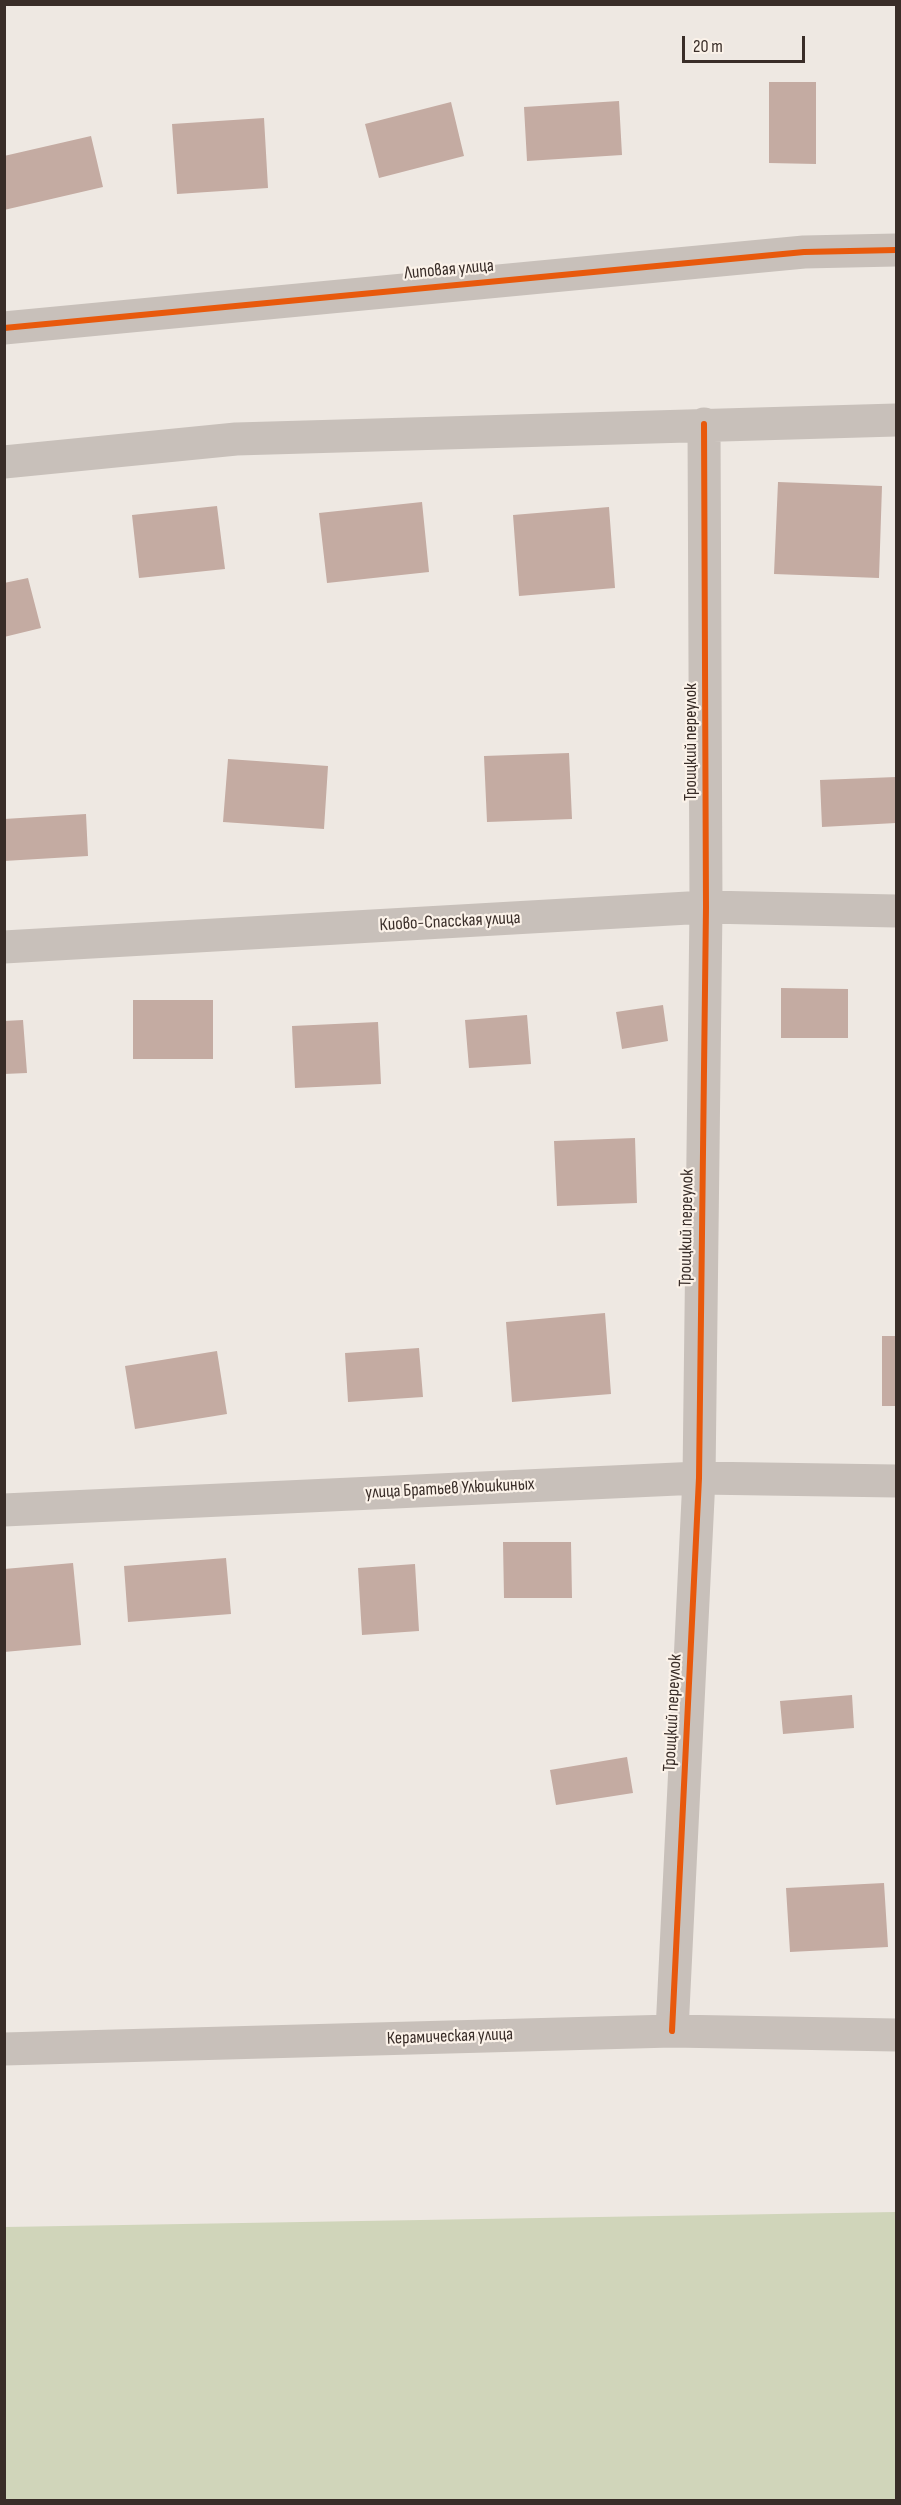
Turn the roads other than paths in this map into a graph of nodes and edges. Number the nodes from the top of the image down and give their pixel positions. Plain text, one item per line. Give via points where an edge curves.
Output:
1 (897, 250) edge
2 (4, 328) edge
3 (897, 420) edge
4 (704, 424) junction
5 (4, 462) edge
6 (706, 907) junction
7 (897, 911) edge
8 (4, 947) edge
9 (699, 1478) junction
10 (897, 1481) edge
11 (4, 1510) edge
12 (672, 2031) junction
13 (897, 2035) edge
14 (4, 2049) edge

1 - 2 street, Липовая улица via 792,253
3 - 4 street
4 - 5 street via 236,439
4 - 6 street, Троицкий переулок
6 - 7 street, Киово-Спасская улица
6 - 8 street, Киово-Спасская улица
6 - 9 street, Троицкий переулок
9 - 10 street, улица Братьев Улюшкиных
9 - 11 street, улица Братьев Улюшкиных
9 - 12 street, Троицкий переулок
12 - 13 street, Керамическая улица
12 - 14 street, Керамическая улица

